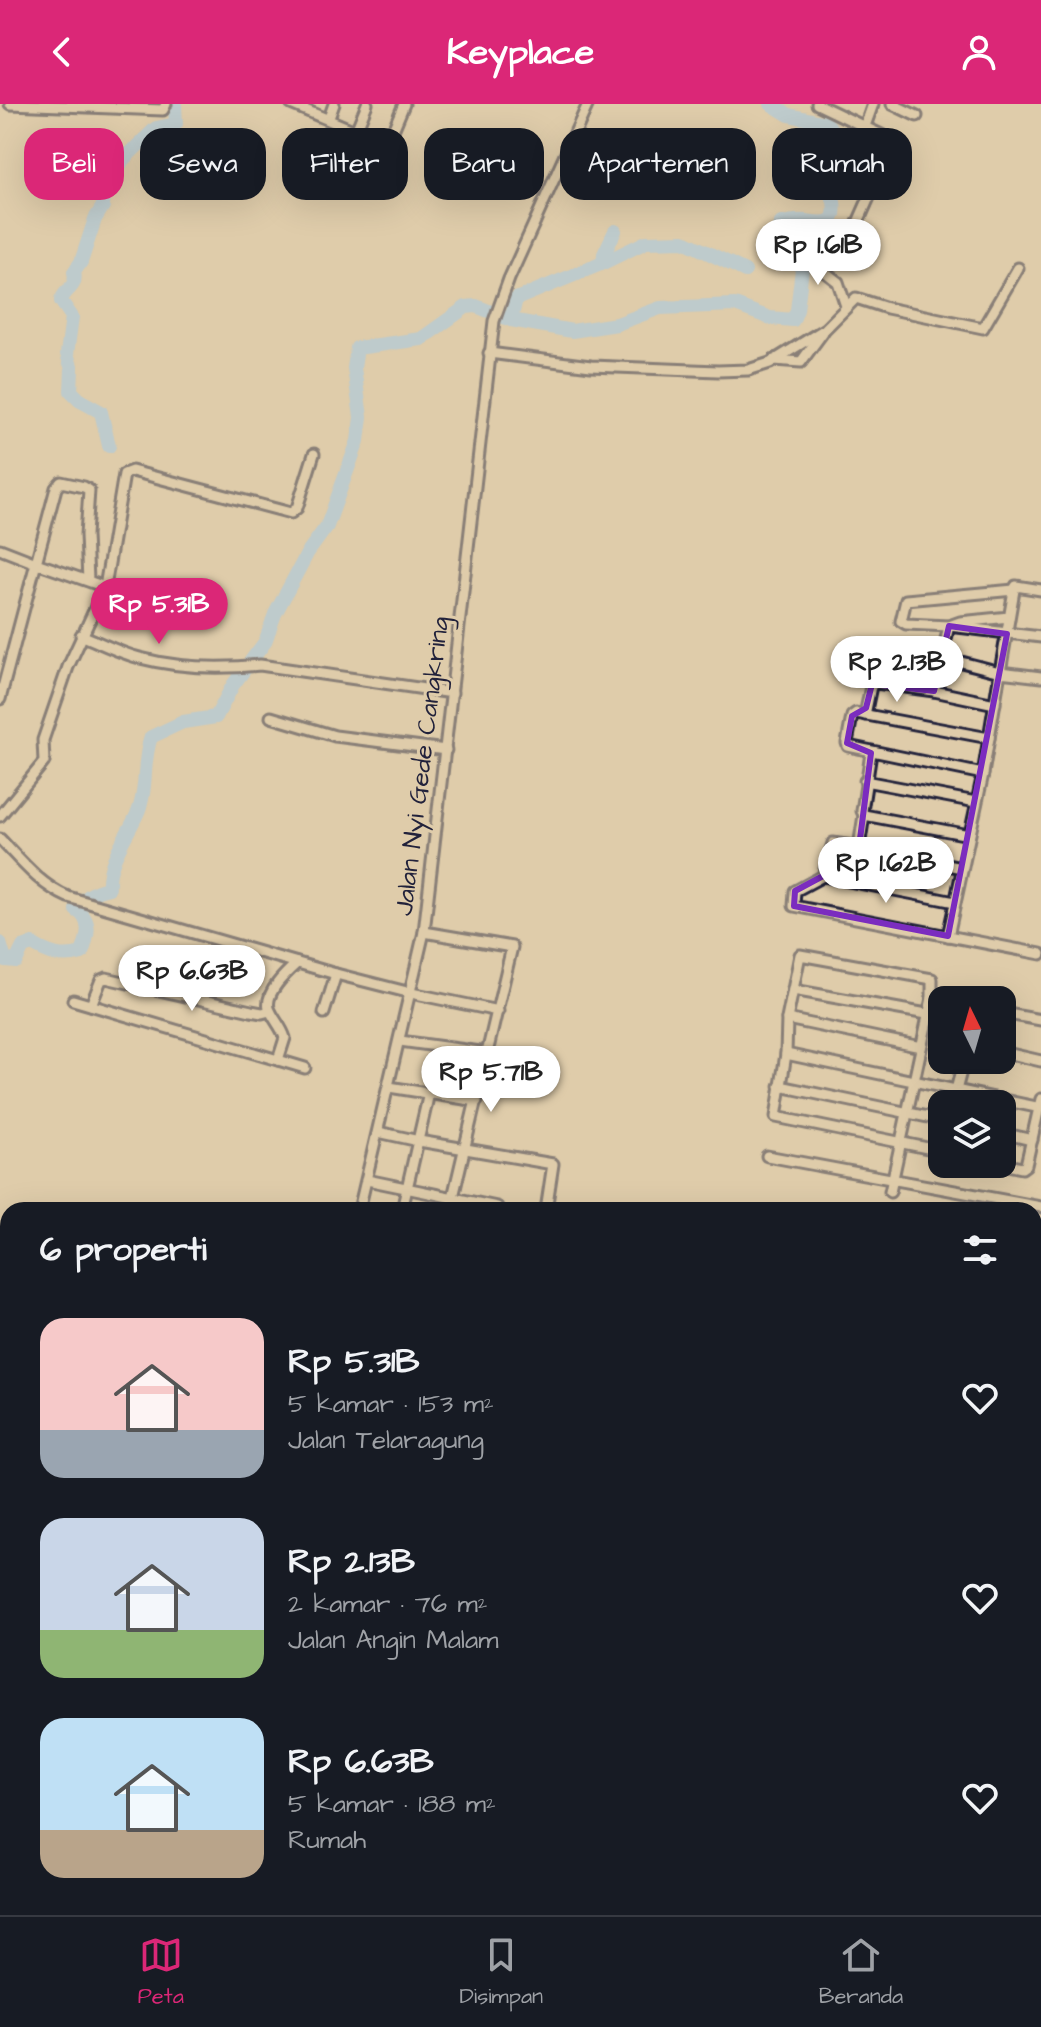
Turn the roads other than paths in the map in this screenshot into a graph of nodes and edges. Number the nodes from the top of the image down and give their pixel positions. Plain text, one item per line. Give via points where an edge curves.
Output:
1 (10, 104) edge
2 (334, 104) edge
3 (367, 104) edge
4 (404, 104) edge
5 (588, 104) edge
6 (817, 104) edge
7 (873, 104) edge
8 (892, 104) edge
9 (64, 105) edge
10 (166, 105) edge
11 (296, 105) edge
12 (917, 116) dead end
13 (329, 118) junction
14 (168, 120) dead end
15 (865, 127) joint
16 (350, 128) edge
17 (357, 128) edge
18 (393, 128) edge
19 (868, 200) edge
20 (848, 245) dead end
21 (806, 257) dead end
22 (1018, 268) dead end
23 (846, 306) junction
24 (825, 329) junction
25 (489, 353) junction
26 (774, 360) junction
27 (314, 454) dead end
28 (0, 549) edge
29 (36, 563) junction
30 (88, 581) junction
31 (105, 587) junction
32 (1014, 590) junction
33 (1041, 590) edge
34 (1009, 617) junction
35 (949, 626) junction
36 (1007, 634) junction
37 (81, 635) junction
38 (1041, 637) edge
39 (942, 657) junction
40 (1000, 672) junction
41 (1041, 677) edge
42 (934, 691) junction
43 (452, 693) junction
44 (0, 699) edge
45 (995, 704) junction
46 (865, 715) junction
47 (271, 717) dead end
48 (989, 738) junction
49 (446, 750) junction
50 (871, 753) junction
51 (983, 774) junction
52 (865, 781) junction
53 (976, 802) junction
54 (864, 815) junction
55 (0, 816) edge
56 (969, 835) junction
57 (0, 839) edge
58 (859, 847) junction
59 (962, 868) junction
60 (823, 876) junction
61 (955, 902) junction
62 (424, 932) junction
63 (948, 936) junction
64 (1041, 954) edge
65 (301, 964) junction
66 (336, 974) junction
67 (934, 986) edge
68 (793, 990) junction
69 (411, 993) junction
70 (73, 1000) dead end
71 (91, 1005) junction
72 (270, 1011) junction
73 (498, 1011) junction
74 (324, 1013) dead end
75 (927, 1014) joint
76 (1016, 1016) edge
77 (787, 1019) junction
78 (1041, 1020) edge
79 (400, 1041) junction
80 (921, 1047) junction
81 (488, 1053) junction
82 (786, 1054) junction
83 (1016, 1055) edge
84 (278, 1060) junction
85 (1041, 1061) edge
86 (305, 1068) dead end
87 (960, 1074) edge
88 (914, 1081) junction
89 (780, 1086) junction
90 (389, 1087) junction
91 (956, 1090) joint
92 (429, 1093) junction
93 (477, 1101) junction
94 (1016, 1101) edge
95 (1040, 1105) edge
96 (907, 1113) junction
97 (928, 1117) edge
98 (378, 1132) junction
99 (1016, 1139) edge
100 (419, 1141) junction
101 (901, 1142) junction
102 (1031, 1145) junction
103 (928, 1148) edge
104 (466, 1149) junction
105 (1041, 1152) edge
106 (767, 1156) dead end
107 (1016, 1166) edge
108 (894, 1179) junction
109 (367, 1180) junction
110 (408, 1189) junction
111 (890, 1192) dead end
112 (454, 1197) junction
113 (361, 1202) edge
114 (404, 1202) edge
115 (452, 1202) edge
116 (476, 1202) edge
117 (547, 1202) edge
118 (1012, 1202) edge

1 - 9 street
2 - 13 street
3 - 17 street
4 - 18 street
5 - 25 street, Jalan Nyi Gede Cangkring via 498,306
6 - 15 street
7 - 15 street
8 - 12 street
9 - 10 street via 163,110
10 - 14 street
11 - 13 street
13 - 16 street
19 - 20 street
21 - 23 street via 838,282
22 - 23 street via 983,328 865,299 856,298
23 - 24 street
24 - 26 street
24 - 26 street via 801,362
25 - 26 street via 591,366 718,371 748,370
25 - 43 street, Jalan Nyi Gede Cangkring
27 - 31 street via 291,513 126,473
28 - 29 street
29 - 30 street
29 - 30 street via 56,485 84,487 90,495
29 - 44 street
30 - 31 street
31 - 37 street
32 - 33 street
32 - 34 street
32 - 35 street via 904,601 903,623
34 - 35 street
34 - 36 street
35 - 36 street
35 - 39 street
36 - 38 street
36 - 40 street
37 - 43 street via 155,662 260,665
37 - 55 street via 43,740 44,762
39 - 40 street
39 - 42 street
40 - 41 street
40 - 45 street
42 - 45 street
42 - 46 street via 872,684
43 - 49 street, Jalan Nyi Gede Cangkring
45 - 48 street
46 - 48 street
46 - 50 street via 852,716 847,745
47 - 49 street via 331,735
48 - 51 street
49 - 62 street, Jalan Nyi Gede Cangkring
50 - 51 street
50 - 52 street
51 - 53 street
52 - 53 street
52 - 54 street
53 - 56 street
54 - 56 street
54 - 58 street
56 - 59 street
57 - 65 street via 51,888
58 - 59 street
58 - 60 street via 833,843
59 - 61 street
60 - 61 street
60 - 63 street via 795,891 794,906
61 - 63 street
62 - 69 street, Jalan Nyi Gede Cangkring
62 - 73 street via 512,947
63 - 64 street
65 - 66 street
65 - 72 street via 271,995
66 - 69 street
66 - 74 street
67 - 68 street via 932,979 803,954
68 - 75 street
68 - 77 street
69 - 73 street
69 - 79 street, Jalan Nyi Gede Cangkring
70 - 71 street
71 - 72 street via 106,978
71 - 84 street
72 - 84 street via 285,1038
73 - 81 street
75 - 80 street
76 - 78 street
77 - 80 street
77 - 82 street
79 - 81 street
79 - 90 street, Jalan Nyi Gede Cangkring
80 - 88 street
81 - 93 street
82 - 88 street
82 - 89 street
83 - 85 street
84 - 86 street
87 - 91 street
88 - 91 street
88 - 96 street
89 - 96 street
89 - 101 street via 778,1118
90 - 92 street
90 - 98 street, Jalan Nyi Gede Cangkring
92 - 93 street
92 - 100 street
93 - 104 street
94 - 95 street
95 - 102 street
96 - 97 street
96 - 101 street
98 - 100 street
98 - 109 street, Jalan Nyi Gede Cangkring
99 - 102 street
100 - 104 street
100 - 110 street
101 - 103 street
101 - 108 street
102 - 105 street
102 - 107 street via 1025,1168
104 - 112 street
104 - 117 street via 554,1164
106 - 108 street
108 - 111 street
108 - 118 street
109 - 110 street
109 - 113 street, Jalan Nyi Gede Cangkring
110 - 112 street
110 - 114 street
112 - 115 street
112 - 116 street

